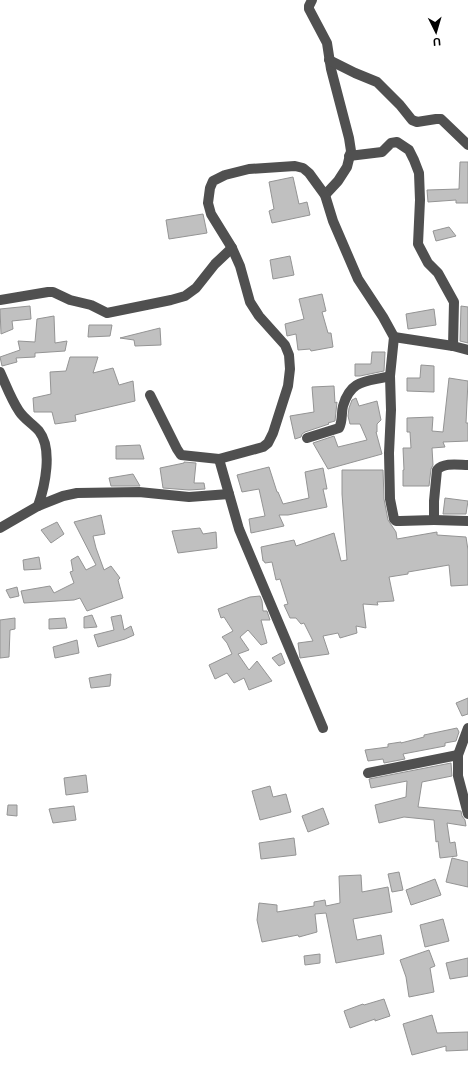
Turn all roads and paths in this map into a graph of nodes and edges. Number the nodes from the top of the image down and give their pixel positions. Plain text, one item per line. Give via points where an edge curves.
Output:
1 (312, 0) edge
2 (329, 60) junction
3 (468, 145) edge
4 (349, 156) junction
5 (325, 195) junction
6 (232, 248) junction
7 (0, 300) edge
8 (394, 337) junction
9 (453, 346) junction
10 (468, 350) edge
11 (0, 372) edge
12 (390, 376) junction
13 (150, 395) dead end
14 (307, 438) dead end
15 (219, 459) junction
16 (468, 465) edge
17 (229, 494) junction
18 (38, 506) junction
19 (434, 520) junction
20 (468, 521) edge
21 (0, 528) edge
22 (323, 728) dead end
23 (468, 728) edge
24 (458, 755) junction
25 (368, 773) dead end
26 (468, 814) edge

1 - 2 street via 309,9 327,43
2 - 3 street via 377,82 412,120 441,120
2 - 4 street via 349,138
4 - 5 street via 347,167
4 - 9 street via 382,152 391,143 397,142 409,150 419,173 418,244 454,302
5 - 6 street via 309,173 296,166 249,169 213,181 208,203 218,227
5 - 8 street via 333,221 358,279
6 - 7 street via 196,288 185,296 132,309 107,313 53,292
6 - 15 street via 250,302 285,345 290,369 288,386 268,443 256,450
8 - 9 street
8 - 12 street
9 - 10 street
11 - 18 street via 19,412 39,431 45,445 45,484
12 - 14 street via 366,380 353,387 345,400 339,428
12 - 19 street via 390,499 394,517 396,521
13 - 15 street via 181,455
15 - 17 street
16 - 19 street via 444,465 437,470
17 - 18 street via 190,498 139,492 77,493
17 - 22 street via 239,530
18 - 21 street
19 - 20 street
23 - 24 street
24 - 25 street
24 - 26 street via 458,776

